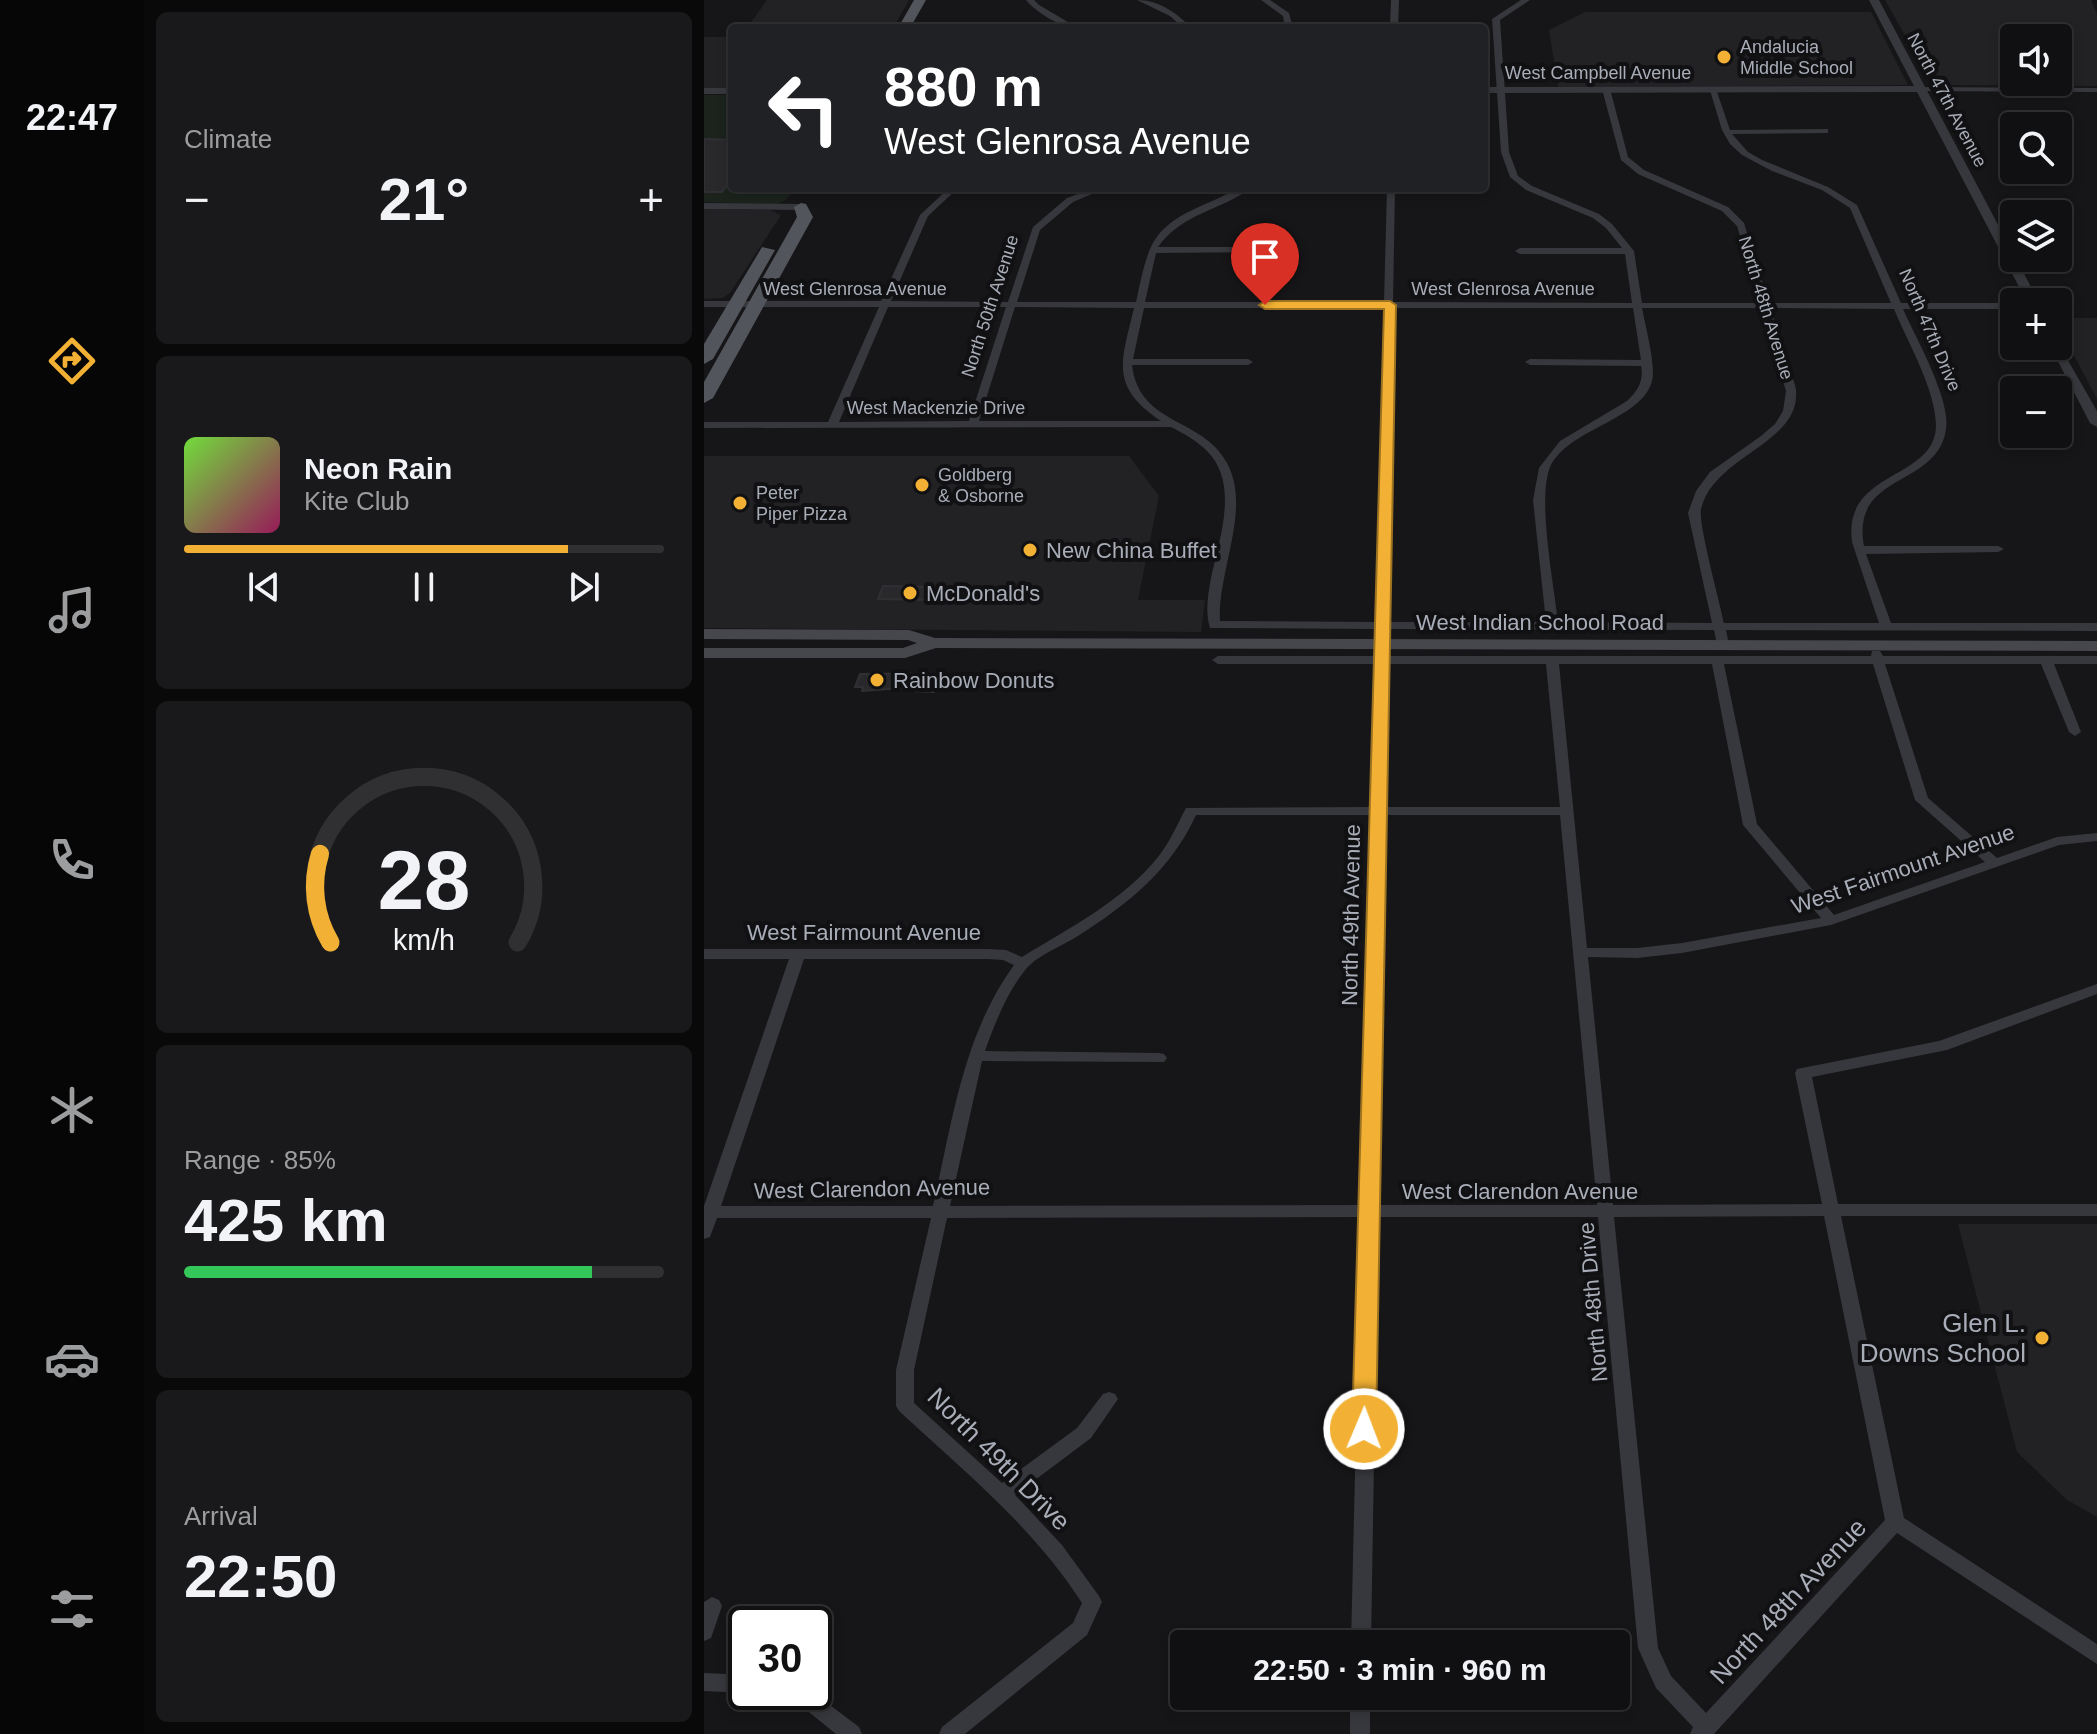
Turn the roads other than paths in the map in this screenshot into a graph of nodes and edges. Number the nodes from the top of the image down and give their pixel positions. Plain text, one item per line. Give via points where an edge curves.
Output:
1 (920, 0) edge
2 (1030, 0) edge
3 (1141, 0) edge
4 (1265, 0) edge
5 (1395, 0) edge
6 (1526, 0) edge
7 (1874, 0) edge
8 (906, 24) edge
9 (1066, 24) edge
10 (1183, 24) edge
11 (1287, 24) edge
12 (1394, 24) edge
13 (1606, 89) junction
14 (1712, 89) junction
15 (1922, 89) junction
16 (1488, 90) edge
17 (1502, 90) junction
18 (2097, 90) edge
19 (704, 91) edge
20 (728, 91) edge
21 (1825, 131) dead end
22 (1727, 132) junction
23 (810, 192) edge
24 (950, 192) edge
25 (1091, 192) edge
26 (1238, 192) edge
27 (1391, 192) edge
28 (704, 206) edge
29 (801, 207) junction
30 (1152, 250) junction
31 (1263, 250) dead end
32 (1520, 251) dead end
33 (1629, 251) junction
34 (2026, 288) edge
35 (704, 304) edge
36 (736, 304) junction
37 (756, 304) junction
38 (886, 305) junction
39 (1014, 305) junction
40 (1140, 305) junction
41 (1390, 305) junction
42 (1638, 306) junction
43 (1767, 306) junction
44 (1898, 306) junction
45 (2000, 306) edge
46 (704, 359) edge
47 (2063, 360) edge
48 (1127, 362) junction
49 (1248, 362) dead end
50 (1530, 362) dead end
51 (1647, 363) junction
52 (704, 398) edge
53 (2097, 423) edge
54 (973, 424) junction
55 (1168, 424) junction
56 (704, 425) edge
57 (832, 425) junction
58 (1861, 549) junction
59 (1998, 549) dead end
60 (1383, 627) junction
61 (1553, 627) junction
62 (1719, 627) junction
63 (1886, 627) junction
64 (2097, 627) edge
65 (704, 634) edge
66 (934, 643) junction
67 (2097, 646) edge
68 (704, 653) edge
69 (1382, 653) junction
70 (1720, 653) junction
71 (1875, 653) junction
72 (1218, 660) dead end
73 (1552, 660) junction
74 (2046, 660) junction
75 (2097, 660) edge
76 (2075, 732) dead end
77 (1378, 811) junction
78 (1567, 811) junction
79 (2097, 837) edge
80 (1996, 864) junction
81 (1831, 921) junction
82 (1579, 952) junction
83 (704, 954) edge
84 (798, 954) junction
85 (1023, 963) junction
86 (2094, 994) edge
87 (975, 1056) junction
88 (1159, 1058) dead end
89 (940, 1209) junction
90 (1832, 1210) junction
91 (2097, 1210) edge
92 (707, 1212) edge
93 (1368, 1213) junction
94 (1607, 1213) junction
95 (704, 1233) edge
96 (1109, 1399) dead end
97 (1001, 1495) junction
98 (1895, 1522) junction
99 (712, 1606) dead end
100 (1361, 1630) edge
101 (704, 1632) edge
102 (2097, 1655) edge
103 (704, 1682) edge
104 (728, 1683) edge
105 (823, 1710) edge
106 (1360, 1710) edge
107 (1703, 1730) edge
108 (852, 1734) edge
109 (949, 1734) edge
110 (1360, 1734) edge

1 - 8 main road
2 - 9 street
3 - 10 street
4 - 11 street via 1282,11
5 - 12 street
6 - 17 street via 1496,19
7 - 15 street, North 47th Avenue
13 - 14 street, West Campbell Avenue
13 - 17 street, West Campbell Avenue
13 - 43 street, North 48th Avenue via 1624,158 1641,172 1725,209 1741,225
14 - 15 street, West Campbell Avenue
14 - 22 street, North 47th Drive
15 - 18 street, West Campbell Avenue
15 - 34 street, North 47th Avenue
16 - 17 street, West Campbell Avenue
17 - 33 street via 1505,152 1514,177 1596,216
19 - 20 street
21 - 22 street
22 - 44 street, North 47th Drive via 1757,161 1817,183 1854,207
23 - 29 main road
24 - 38 street via 924,215
25 - 39 street, North 50th Avenue via 1070,200 1036,229
26 - 30 street via 1185,215 1160,235
27 - 41 street, North 49th Avenue
28 - 29 street
29 - 36 main road via 787,217
29 - 37 main road via 805,217
30 - 31 street
30 - 40 street
32 - 33 street
33 - 42 street
35 - 36 street, West Glenrosa Avenue
36 - 37 street, West Glenrosa Avenue
36 - 46 main road
37 - 38 street, West Glenrosa Avenue
37 - 52 main road
38 - 39 street, West Glenrosa Avenue
38 - 57 street
39 - 40 street, West Glenrosa Avenue
39 - 54 street, North 50th Avenue
40 - 41 street, West Glenrosa Avenue
40 - 48 street
41 - 42 street, West Glenrosa Avenue
41 - 60 street, North 49th Avenue
42 - 43 street, West Glenrosa Avenue
42 - 51 street
43 - 44 street, West Glenrosa Avenue
43 - 62 street, North 48th Avenue via 1792,408 1782,425 1725,462 1697,494 1694,513
44 - 45 street, West Glenrosa Avenue
44 - 58 street, North 47th Drive via 1945,425 1926,461 1882,485 1862,509 1856,530
47 - 53 street
48 - 49 street
48 - 55 street via 1126,378 1135,395
50 - 51 street
51 - 61 street via 1640,395 1619,413 1564,443 1544,468 1539,500
54 - 55 street, West Mackenzie Drive
54 - 57 street, West Mackenzie Drive
55 - 60 street, West Indian School Road via 1195,436 1221,459 1232,486 1214,625
56 - 57 street, West Mackenzie Drive
58 - 59 street
58 - 63 street, North 47th Drive
60 - 61 street, West Indian School Road
60 - 69 street, North 49th Avenue
61 - 62 street, West Indian School Road
62 - 63 street, West Indian School Road
62 - 70 street, North 48th Avenue
63 - 64 street, West Indian School Road
65 - 66 main road, West Indian School Road via 909,635
66 - 68 main road, West Indian School Road via 905,653
66 - 69 main road, West Indian School Road
67 - 71 main road, West Indian School Road
69 - 70 main road, West Indian School Road
69 - 72 street, West Indian School Road
69 - 73 street, West Indian School Road
69 - 77 street, North 49th Avenue
70 - 71 main road, West Indian School Road
70 - 73 street, West Indian School Road
70 - 81 street, North 48th Avenue via 1750,825
71 - 74 street, West Indian School Road
71 - 80 street via 1922,800
73 - 78 street, North 48th Drive
74 - 75 street, West Indian School Road
74 - 76 street
77 - 78 street
77 - 85 street, North 49th Drive via 1191,811 1182,836 1143,884
77 - 93 street, North 49th Avenue
78 - 82 street, North 48th Drive
79 - 80 street, West Fairmount Avenue via 2057,841
80 - 81 street, West Fairmount Avenue
81 - 82 street, West Fairmount Avenue via 1682,948
82 - 94 street, North 48th Drive
83 - 84 street, West Fairmount Avenue
84 - 85 street, West Fairmount Avenue via 988,954
84 - 92 street
85 - 87 street, North 49th Drive via 993,1009
86 - 90 street, North 48th Avenue via 1942,1046 1803,1073
87 - 88 street
87 - 89 street, North 49th Drive
89 - 92 street, West Clarendon Avenue
89 - 93 street, West Clarendon Avenue
89 - 97 street, North 49th Drive via 905,1370 905,1406
90 - 91 street, West Clarendon Avenue
90 - 94 street, West Clarendon Avenue
90 - 98 street, North 48th Avenue
92 - 95 street
93 - 94 street, West Clarendon Avenue
93 - 100 street, North 49th Avenue
94 - 107 street, North 48th Drive via 1648,1648 1653,1670
96 - 97 street via 1084,1433
97 - 109 street, North 49th Drive via 1080,1580 1092,1602 1080,1629
98 - 102 street
98 - 107 street, North 48th Avenue
99 - 101 street
103 - 104 street
105 - 108 street
106 - 110 street

